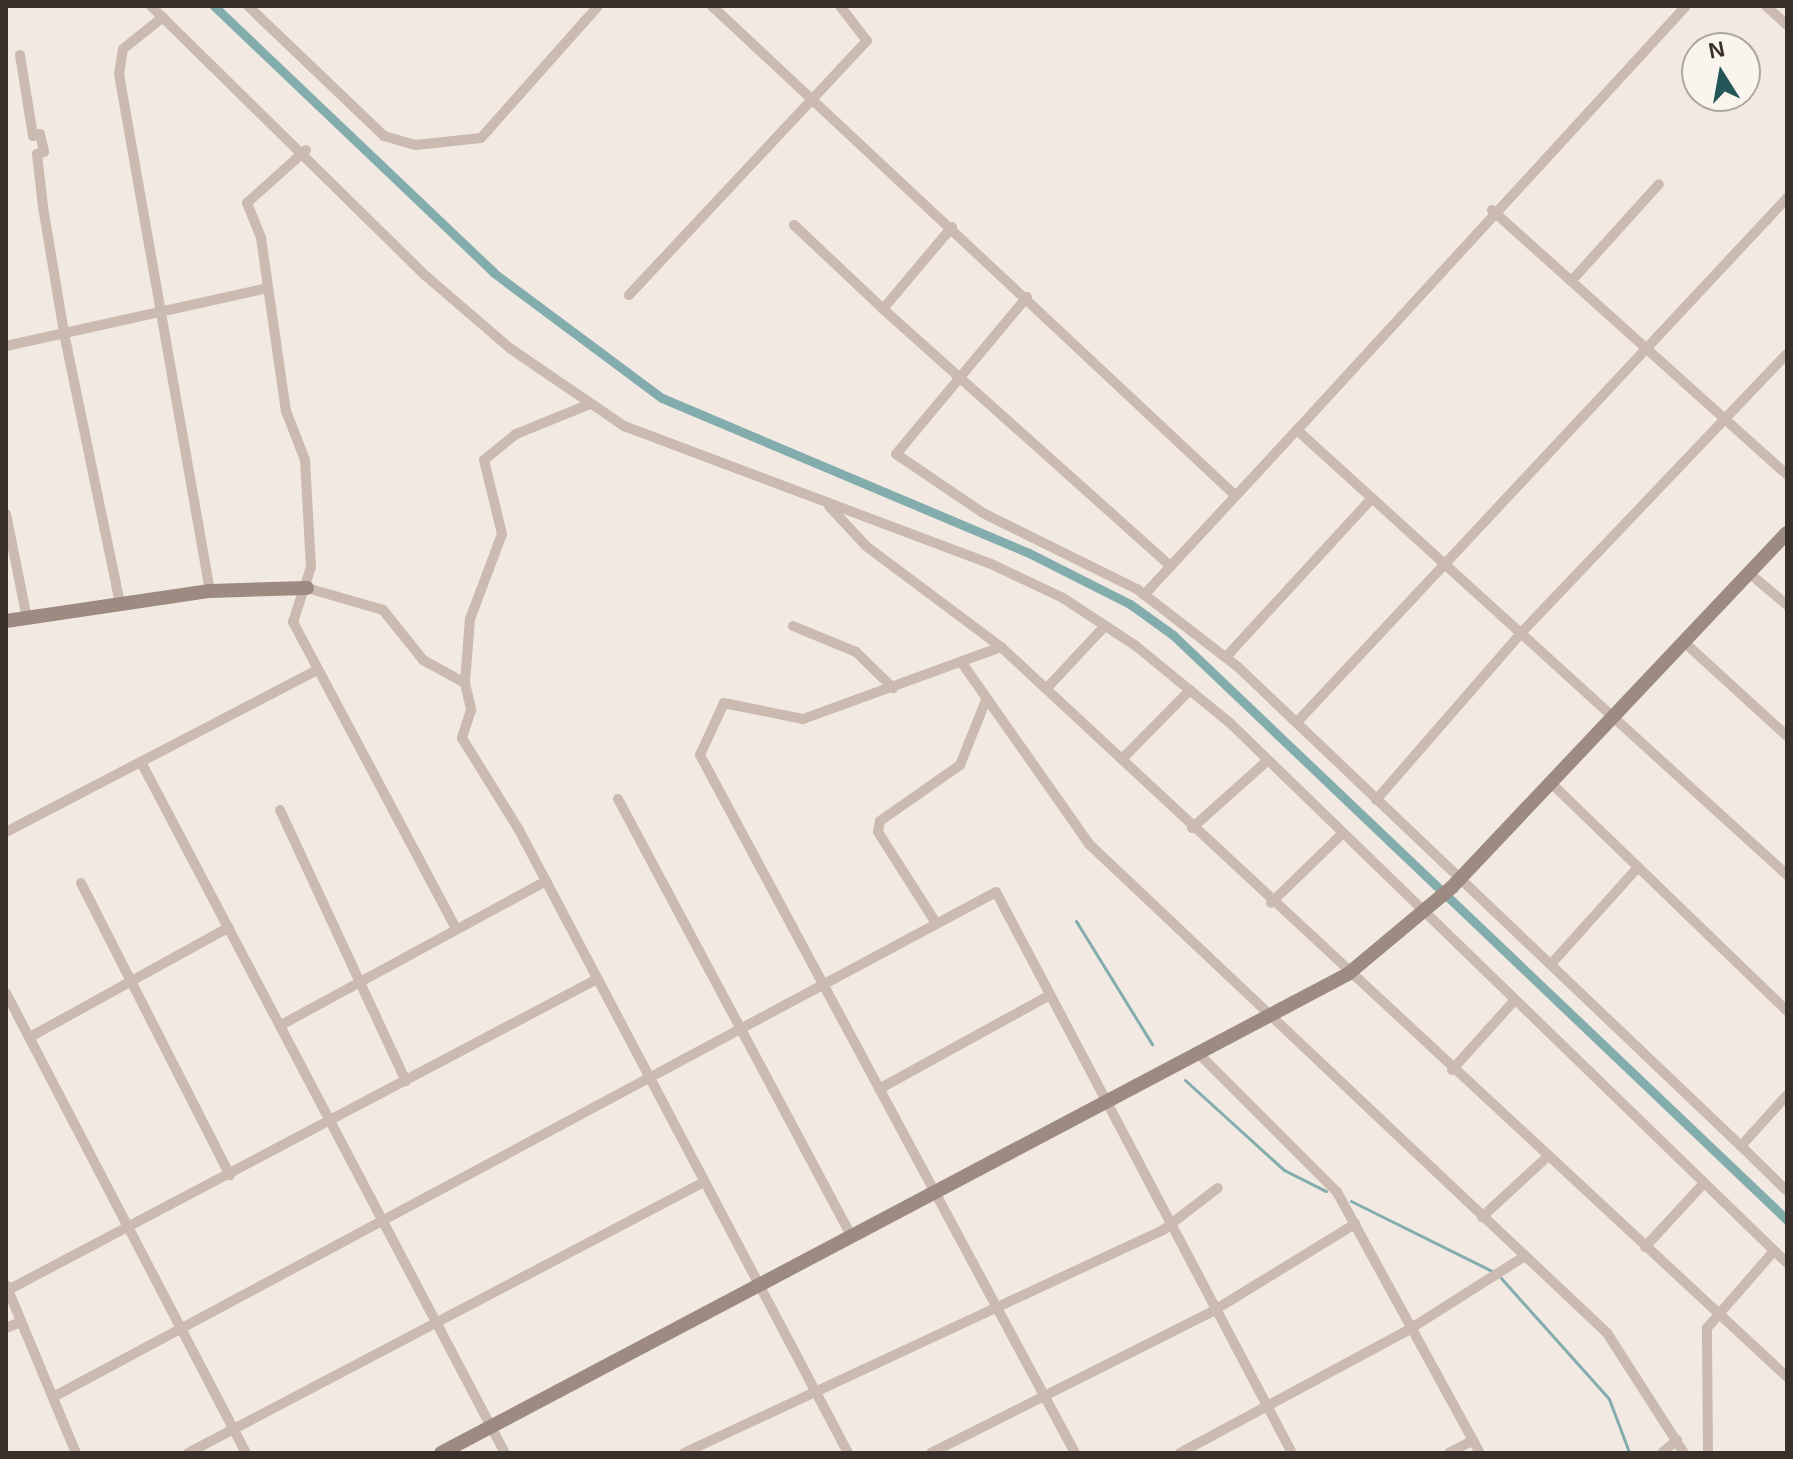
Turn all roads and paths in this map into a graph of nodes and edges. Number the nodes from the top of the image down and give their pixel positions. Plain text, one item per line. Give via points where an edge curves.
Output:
1 (151, 6) edge
2 (248, 6) edge
3 (598, 6) edge
4 (712, 6) edge
5 (840, 6) edge
6 (1686, 6) edge
7 (1766, 6) edge
8 (163, 17) junction
9 (1787, 25) edge
10 (20, 55) dead end
11 (813, 99) junction
12 (306, 150) junction
13 (1659, 184) dead end
14 (1787, 198) edge
15 (1492, 210) junction
16 (794, 225) dead end
17 (952, 227) junction
18 (1575, 277) junction
19 (264, 289) junction
20 (629, 295) dead end
21 (1027, 297) junction
22 (883, 309) junction
23 (157, 313) junction
24 (64, 333) junction
25 (6, 346) edge
26 (1648, 346) junction
27 (1787, 354) edge
28 (955, 374) junction
29 (590, 404) junction
30 (1727, 422) junction
31 (1297, 430) junction
32 (1787, 475) edge
33 (1235, 495) junction
34 (1372, 498) junction
35 (828, 504) junction
36 (6, 514) edge
37 (1787, 533) edge
38 (1446, 565) junction
39 (1170, 566) junction
40 (1749, 573) junction
41 (307, 588) junction
42 (210, 591) junction
43 (1144, 595) junction
44 (120, 604) junction
45 (1787, 605) edge
46 (27, 618) junction
47 (6, 621) edge
48 (793, 626) dead end
49 (1105, 626) junction
50 (1521, 633) junction
51 (1684, 642) junction
52 (1001, 647) junction
53 (1226, 657) junction
54 (962, 663) junction
55 (314, 672) junction
56 (465, 683) junction
57 (893, 688) junction
58 (1046, 689) junction
59 (1190, 690) junction
60 (986, 700) junction
61 (1611, 718) junction
62 (1298, 721) junction
63 (1787, 736) edge
64 (1122, 759) junction
65 (1267, 761) junction
66 (142, 764) junction
67 (1551, 783) junction
68 (618, 799) dead end
69 (1376, 800) junction
70 (280, 810) dead end
71 (1192, 828) junction
72 (6, 832) edge
73 (1342, 834) junction
74 (1638, 867) junction
75 (1787, 875) edge
76 (546, 881) junction
77 (81, 883) dead end
78 (1456, 883) junction
79 (1271, 903) junction
80 (1430, 909) junction
81 (936, 923) junction
82 (229, 927) junction
83 (455, 927) junction
84 (1552, 963) junction
85 (1348, 974) junction
86 (364, 978) junction
87 (597, 979) junction
88 (132, 981) junction
89 (825, 984) junction
90 (6, 993) edge
91 (1050, 995) junction
92 (1514, 1001) junction
93 (1787, 1011) edge
94 (1268, 1019) junction
95 (281, 1025) junction
96 (739, 1030) junction
97 (30, 1037) junction
98 (1200, 1055) junction
99 (1452, 1070) junction
100 (649, 1078) junction
101 (406, 1081) junction
102 (879, 1089) junction
103 (1787, 1095) edge
104 (1107, 1104) junction
105 (333, 1121) junction
106 (1741, 1146) junction
107 (1547, 1157) junction
108 (230, 1175) junction
109 (702, 1183) junction
110 (1704, 1183) junction
111 (1218, 1188) dead end
112 (1787, 1191) edge
113 (935, 1192) junction
114 (1482, 1217) junction
115 (385, 1220) junction
116 (1355, 1224) junction
117 (1171, 1226) junction
118 (127, 1227) junction
119 (851, 1236) junction
120 (1645, 1247) junction
121 (1774, 1251) junction
122 (1525, 1256) junction
123 (1787, 1263) edge
124 (756, 1285) junction
125 (7, 1287) edge
126 (996, 1307) junction
127 (1213, 1311) junction
128 (1716, 1313) junction
129 (21, 1322) junction
130 (439, 1323) junction
131 (6, 1328) edge
132 (1410, 1329) junction
133 (176, 1331) junction
134 (1787, 1377) edge
135 (814, 1388) junction
136 (55, 1396) junction
137 (1045, 1396) junction
138 (1266, 1407) junction
139 (491, 1426) junction
140 (234, 1430) junction
141 (1473, 1440) junction
142 (1677, 1440) junction
143 (76, 1453) edge
144 (188, 1453) edge
145 (246, 1453) edge
146 (441, 1453) edge
147 (505, 1453) edge
148 (684, 1453) edge
149 (848, 1453) edge
150 (931, 1453) edge
151 (1075, 1453) edge
152 (1180, 1453) edge
153 (1292, 1453) edge
154 (1449, 1453) edge
155 (1480, 1453) edge
156 (1662, 1453) edge
157 (1684, 1453) edge
158 (1708, 1453) edge

1 - 8 street
2 - 3 street via 384,136 416,145 481,138
4 - 11 street
5 - 11 street via 867,41
6 - 15 street
7 - 9 street
8 - 12 street
8 - 23 street via 137,34 119,59
10 - 24 street via 33,136 40,134 44,152 37,154
11 - 17 street
11 - 20 street
12 - 19 street via 247,203 261,238
12 - 29 street via 426,276
13 - 18 street
14 - 26 street
15 - 18 street
15 - 31 street
16 - 22 street
17 - 21 street
17 - 22 street
18 - 26 street
19 - 23 street
19 - 41 street via 286,411 305,460
21 - 28 street
21 - 33 street
22 - 28 street
23 - 24 street
23 - 42 street
24 - 25 street
24 - 44 street
26 - 30 street
26 - 38 street
27 - 30 street
28 - 39 street
28 - 43 street via 896,454 983,513 1086,558
29 - 35 street via 680,450
29 - 56 street via 516,434 484,460 502,534 470,619
30 - 32 street
30 - 50 street
31 - 33 street
31 - 34 street
33 - 39 street
34 - 38 street
34 - 53 street
35 - 49 street via 989,563
35 - 52 street via 866,546
36 - 46 street
37 - 40 street
38 - 50 street
38 - 62 street
39 - 43 street
40 - 45 street
40 - 51 street
41 - 42 street
41 - 55 street via 293,622
41 - 56 street via 383,610 423,660
42 - 44 street
43 - 53 street
44 - 46 street
46 - 47 street
48 - 57 street via 856,652
49 - 58 street
49 - 59 street
50 - 61 street
50 - 69 street
51 - 61 street
51 - 63 street
52 - 54 street
52 - 58 street
53 - 62 street
54 - 57 street
54 - 60 street
55 - 66 street
55 - 83 street
56 - 76 street via 471,710 462,738
57 - 89 street via 803,719 724,703 702,744 703,768
58 - 64 street
59 - 64 street
59 - 65 street
60 - 81 street via 960,765 880,821 878,832
60 - 94 street via 1089,844
61 - 67 street
61 - 75 street
62 - 69 street
64 - 71 street
65 - 71 street
65 - 73 street
66 - 72 street
66 - 82 street
67 - 74 street
67 - 78 street
68 - 96 street
69 - 78 street
70 - 86 street
71 - 79 street
73 - 79 street
73 - 80 street
74 - 84 street
74 - 93 street
76 - 83 street
76 - 87 street
77 - 88 street
78 - 80 street
78 - 84 street
79 - 85 street
80 - 85 street
80 - 92 street
81 - 89 street
81 - 91 street via 996,892
82 - 88 street
82 - 95 street
83 - 86 street
84 - 106 street
85 - 94 street
85 - 99 street
86 - 95 street
86 - 101 street
87 - 100 street
87 - 101 street
88 - 97 street
88 - 108 street
89 - 96 street
89 - 102 street
90 - 97 street
91 - 102 street
91 - 104 street
92 - 99 street
92 - 110 street
94 - 98 street
94 - 114 street
95 - 105 street
96 - 100 street
96 - 119 street
97 - 118 street
98 - 104 street
98 - 116 street via 1308,1158
99 - 107 street
100 - 109 street
100 - 115 street
101 - 105 street
102 - 113 street
103 - 106 street
104 - 113 street
104 - 117 street
105 - 108 street
105 - 115 street
106 - 112 street
107 - 114 street
107 - 120 street
108 - 118 street
109 - 124 street
109 - 130 street
110 - 120 street
110 - 121 street
111 - 117 street
113 - 119 street
113 - 126 street
114 - 122 street
115 - 130 street
115 - 133 street
116 - 127 street
116 - 132 street
117 - 126 street
117 - 127 street
118 - 125 street
118 - 133 street
119 - 124 street
120 - 128 street
121 - 123 street
121 - 128 street
122 - 132 street
122 - 142 street via 1607,1333
124 - 135 street
124 - 139 street
125 - 129 street
126 - 135 street
126 - 137 street
127 - 137 street
127 - 138 street
128 - 134 street
128 - 158 street via 1702,1348
129 - 131 street
129 - 136 street
130 - 139 street
130 - 140 street
132 - 138 street
132 - 141 street
133 - 136 street
133 - 140 street
135 - 148 street
135 - 149 street
136 - 143 street
137 - 150 street
137 - 151 street
138 - 152 street
138 - 153 street
139 - 146 street
139 - 147 street
140 - 144 street
140 - 145 street
141 - 154 street
141 - 155 street
142 - 156 street
142 - 157 street

